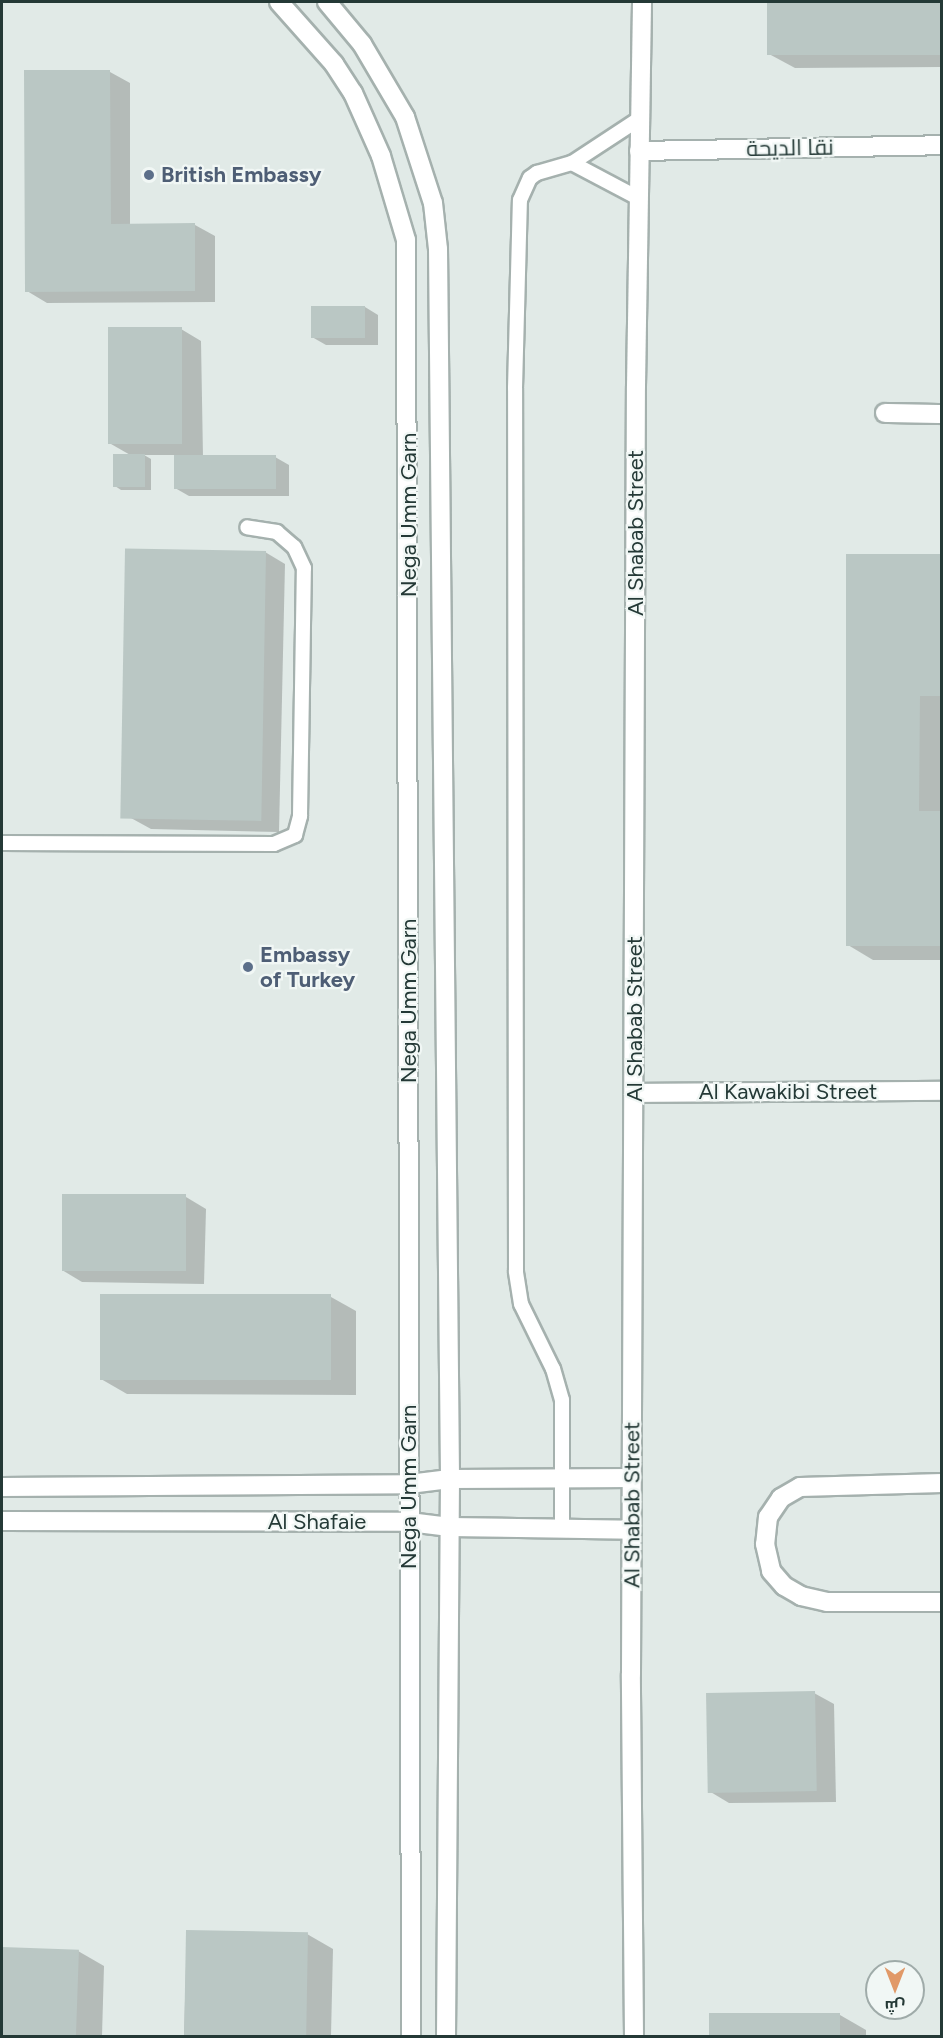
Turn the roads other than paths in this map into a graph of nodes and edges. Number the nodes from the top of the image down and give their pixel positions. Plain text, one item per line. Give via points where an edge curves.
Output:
1 (279, 2) edge
2 (327, 2) edge
3 (642, 2) edge
4 (639, 119) junction
5 (942, 145) edge
6 (639, 151) junction
7 (572, 164) junction
8 (638, 198) junction
9 (885, 413) dead end
10 (942, 414) edge
11 (247, 527) dead end
12 (2, 843) edge
13 (942, 1091) edge
14 (634, 1093) junction
15 (632, 1478) junction
16 (450, 1479) junction
17 (563, 1479) junction
18 (942, 1483) edge
19 (409, 1484) junction
20 (2, 1487) edge
21 (2, 1521) edge
22 (409, 1522) junction
23 (450, 1527) junction
24 (562, 1530) junction
25 (632, 1530) junction
26 (942, 1602) edge
27 (411, 2037) edge
28 (446, 2037) edge
29 (634, 2037) edge

1 - 19 street, Nega Umm Garn via 334,64 353,93 381,156 406,240
2 - 16 street, Nega Umm Garn via 362,44 405,117 434,203 438,249
3 - 4 street, Al Shabab Street
4 - 6 street, Al Shabab Street
4 - 7 lane
5 - 6 street, نقا الديحة
6 - 8 street, Al Shabab Street
7 - 8 lane
7 - 17 lane via 537,173 530,178 520,200 515,388 516,1271 520,1304 553,1369 562,1400
8 - 14 street, Al Shabab Street
9 - 10 street
11 - 12 lane via 277,532 294,547 304,568 300,816 295,835 274,844
13 - 14 street, Al Kawakibi Street
14 - 15 street, Al Shabab Street
15 - 17 street, Al Shafaie
15 - 25 street, Al Shabab Street
16 - 17 street, Al Shafaie
16 - 19 street, Al Shafaie
16 - 23 street, Nega Umm Garn
17 - 24 lane
18 - 26 street via 800,1487 781,1498 768,1517 765,1544 771,1571 784,1586 801,1596 827,1602
19 - 20 street, Al Shafaie
19 - 22 street, Nega Umm Garn
21 - 22 street, Al Shafaie
22 - 23 street, Al Shafaie
22 - 27 street, Nega Umm Garn
23 - 24 street, Al Shafaie
23 - 28 street, Nega Umm Garn
24 - 25 street, Al Shafaie
25 - 29 street, Al Shabab Street

